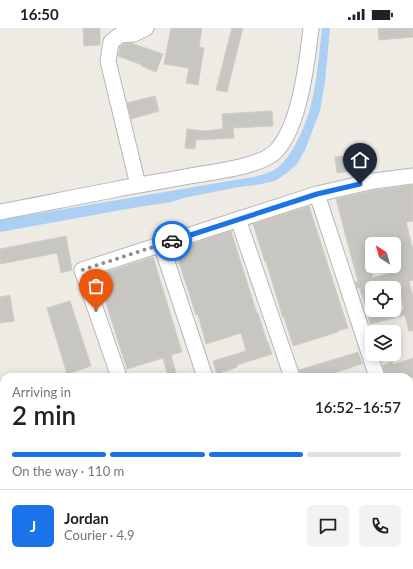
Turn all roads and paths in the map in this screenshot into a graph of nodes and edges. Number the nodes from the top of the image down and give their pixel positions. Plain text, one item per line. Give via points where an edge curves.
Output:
1 (146, 28) edge
2 (311, 28) edge
3 (413, 176) edge
4 (138, 185) junction
5 (317, 194) junction
6 (0, 212) edge
7 (238, 219) junction
8 (161, 244) junction
9 (118, 373) edge
10 (204, 373) edge
11 (291, 373) edge
12 (377, 373) edge

1 - 4 street via 134,34 120,35 111,42 108,61
2 - 4 street via 306,69 297,108 285,141 275,153 241,167
3 - 5 street via 374,181
4 - 6 street
5 - 7 street
5 - 12 street
7 - 8 street
7 - 11 street
8 - 9 street via 82,270
8 - 10 street

